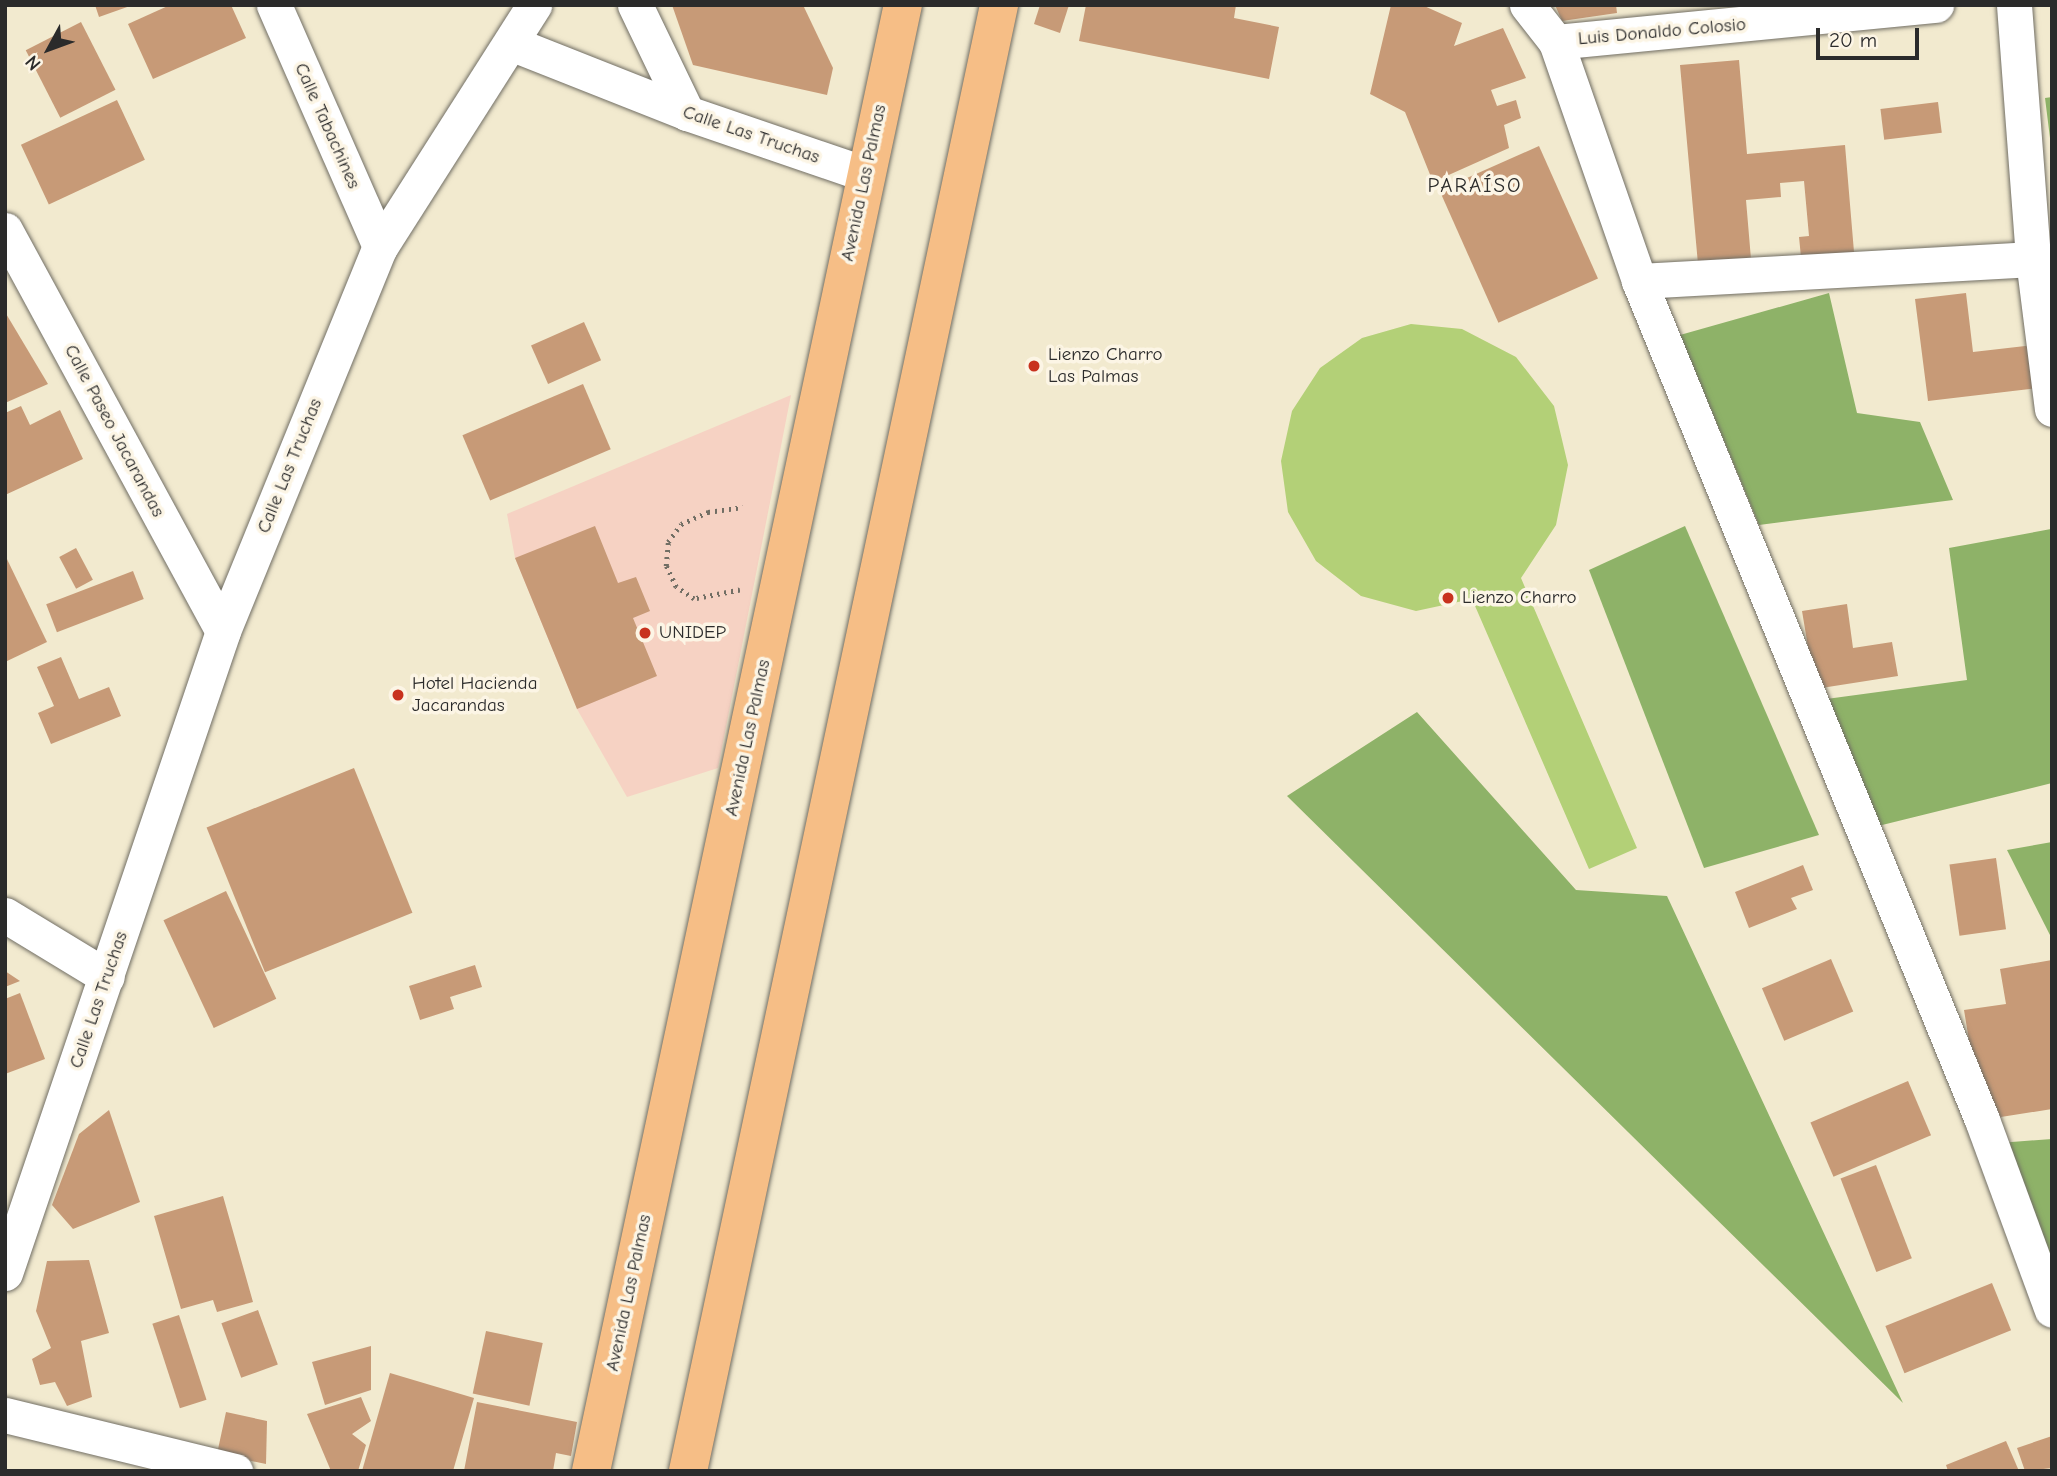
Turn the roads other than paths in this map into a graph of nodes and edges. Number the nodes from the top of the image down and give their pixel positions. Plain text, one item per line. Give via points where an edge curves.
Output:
1 (274, 5) edge
2 (534, 5) edge
3 (635, 5) edge
4 (903, 5) edge
5 (999, 5) edge
6 (1527, 5) edge
7 (1936, 5) edge
8 (2014, 5) edge
9 (1764, 14) edge
10 (1556, 43) junction
11 (513, 44) junction
12 (687, 113) junction
13 (865, 174) junction
14 (5, 230) edge
15 (380, 247) junction
16 (2033, 259) junction
17 (1639, 281) junction
18 (2052, 409) edge
19 (223, 631) junction
20 (5, 915) edge
21 (107, 977) junction
22 (5, 1273) edge
23 (2052, 1310) edge
24 (5, 1415) edge
25 (236, 1471) edge
26 (592, 1471) edge
27 (688, 1471) edge

1 - 15 street, Calle Tabachines
2 - 11 street
3 - 12 street
4 - 13 main road, Avenida Las Palmas
5 - 27 main road
6 - 10 street
7 - 9 street, Luis Donaldo Colosio
8 - 16 street
9 - 10 street, Luis Donaldo Colosio
10 - 17 street
11 - 12 street, Calle Las Truchas
11 - 15 street, Calle Las Truchas
12 - 13 street, Calle Las Truchas
13 - 26 main road, Avenida Las Palmas
14 - 19 street, Calle Paseo Jacarandas
15 - 19 street, Calle Las Truchas
16 - 17 street
16 - 18 street
17 - 23 street via 1982,1120
19 - 21 street, Calle Las Truchas
20 - 21 street
21 - 22 street, Calle Las Truchas
24 - 25 street

